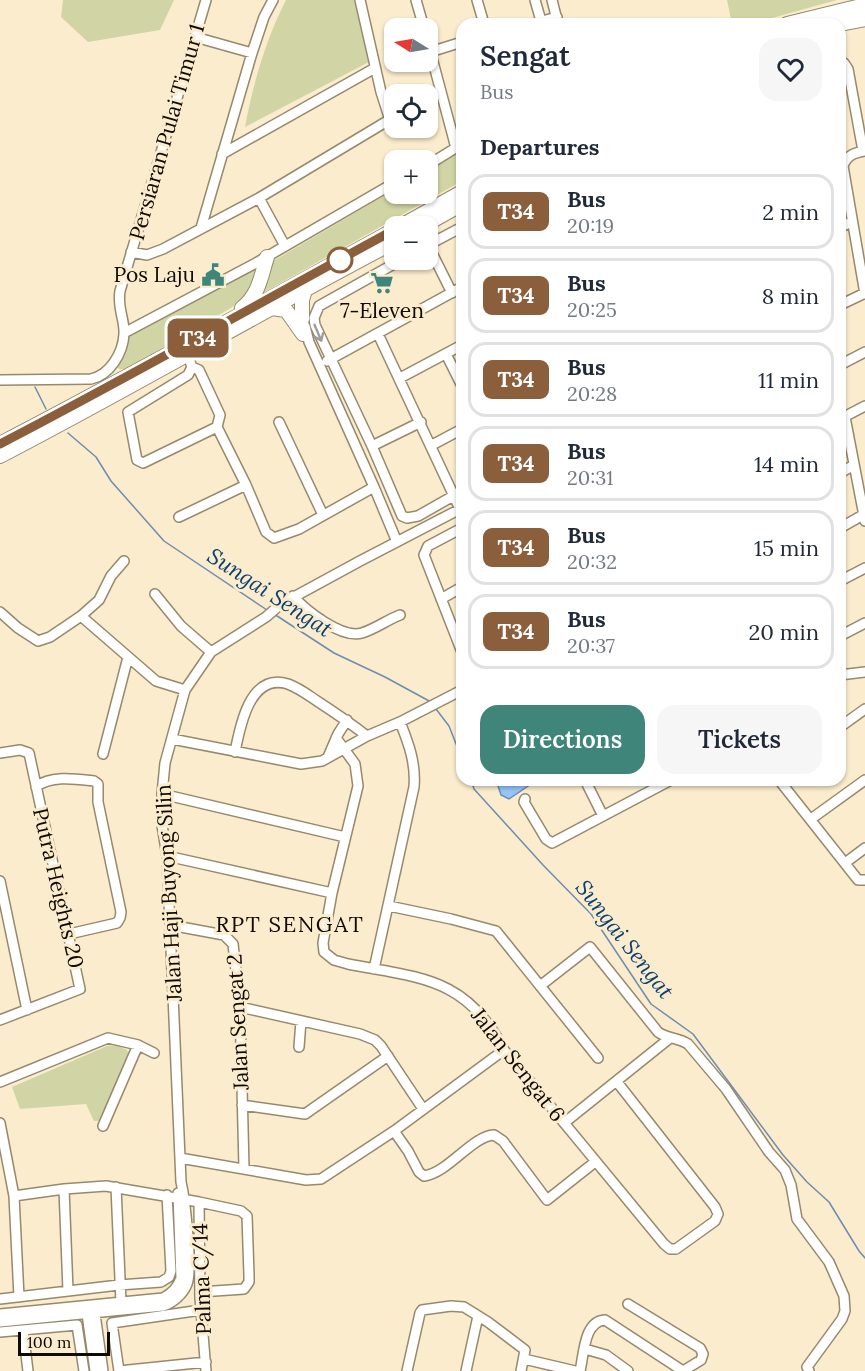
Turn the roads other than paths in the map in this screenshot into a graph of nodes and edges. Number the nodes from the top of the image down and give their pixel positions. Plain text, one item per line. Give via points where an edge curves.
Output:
1 (206, 0) edge
2 (273, 0) edge
3 (360, 0) edge
4 (416, 0) edge
5 (477, 0) edge
6 (535, 0) edge
7 (552, 0) edge
8 (862, 0) edge
9 (865, 5) edge
10 (847, 9) junction
11 (421, 18) edge
12 (482, 18) edge
13 (536, 18) edge
14 (557, 18) edge
15 (811, 18) edge
16 (863, 19) edge
17 (846, 23) edge
18 (195, 37) junction
19 (456, 43) edge
20 (438, 46) edge
21 (252, 53) junction
22 (846, 66) edge
23 (375, 68) junction
24 (436, 72) edge
25 (441, 92) junction
26 (438, 94) edge
27 (384, 95) edge
28 (384, 124) edge
29 (456, 137) edge
30 (456, 148) edge
31 (864, 151) edge
32 (222, 154) junction
33 (438, 159) edge
34 (846, 160) edge
35 (384, 189) edge
36 (846, 189) edge
37 (456, 195) edge
38 (259, 198) junction
39 (456, 207) edge
40 (419, 216) edge
41 (438, 218) edge
42 (852, 222) junction
43 (846, 224) edge
44 (201, 228) junction
45 (456, 230) edge
46 (384, 236) edge
47 (438, 240) edge
48 (285, 246) junction
49 (384, 247) edge
50 (359, 250) junction
51 (131, 252) junction
52 (267, 257) junction
53 (438, 265) edge
54 (384, 270) edge
55 (305, 290) junction
56 (456, 291) edge
57 (452, 293) junction
58 (865, 294) edge
59 (289, 297) junction
60 (846, 302) edge
61 (272, 308) junction
62 (302, 319) junction
63 (228, 321) junction
64 (124, 333) junction
65 (378, 334) junction
66 (306, 338) junction
67 (456, 348) edge
68 (865, 352) edge
69 (446, 354) junction
70 (330, 359) junction
71 (190, 361) junction
72 (846, 362) edge
73 (320, 365) junction
74 (111, 366) junction
75 (456, 374) edge
76 (152, 376) junction
77 (400, 378) junction
78 (0, 380) edge
79 (117, 383) junction
80 (865, 406) edge
81 (91, 407) junction
82 (846, 416) edge
83 (279, 422) dead end
84 (421, 422) junction
85 (217, 426) junction
86 (456, 432) edge
87 (846, 434) edge
88 (0, 444) edge
89 (432, 445) junction
90 (372, 446) junction
91 (0, 456) edge
92 (854, 465) junction
93 (846, 469) edge
94 (246, 485) junction
95 (374, 487) junction
96 (456, 489) edge
97 (456, 494) edge
98 (456, 512) edge
99 (323, 515) junction
100 (178, 517) dead end
101 (864, 518) edge
102 (846, 526) edge
103 (456, 531) edge
104 (397, 542) junction
105 (124, 561) dead end
106 (865, 568) edge
107 (846, 578) edge
108 (456, 590) edge
109 (155, 594) dead end
110 (293, 596) junction
111 (441, 599) junction
112 (0, 612) edge
113 (400, 615) dead end
114 (81, 616) junction
115 (865, 623) edge
116 (456, 632) edge
117 (846, 632) edge
118 (211, 652) junction
119 (128, 657) junction
120 (863, 673) edge
121 (846, 674) edge
122 (185, 690) junction
123 (456, 693) edge
124 (865, 709) edge
125 (347, 720) junction
126 (400, 722) junction
127 (846, 723) edge
128 (367, 736) junction
129 (336, 738) junction
130 (172, 739) junction
131 (344, 749) junction
132 (235, 752) junction
133 (0, 753) edge
134 (103, 754) dead end
135 (328, 757) junction
136 (865, 780) edge
137 (588, 786) edge
138 (654, 786) edge
139 (784, 786) edge
140 (36, 787) junction
141 (162, 794) junction
142 (525, 799) dead end
143 (603, 816) junction
144 (811, 819) junction
145 (345, 837) junction
146 (865, 848) edge
147 (167, 856) junction
148 (845, 863) junction
149 (864, 880) edge
150 (0, 881) edge
151 (332, 893) junction
152 (389, 906) junction
153 (170, 925) junction
154 (69, 934) junction
155 (374, 969) junction
156 (540, 986) junction
157 (240, 1007) junction
158 (27, 1010) junction
159 (0, 1020) edge
160 (301, 1021) junction
161 (670, 1038) junction
162 (138, 1045) junction
163 (299, 1047) dead end
164 (504, 1050) junction
165 (154, 1053) dead end
166 (388, 1056) junction
167 (598, 1058) dead end
168 (0, 1082) edge
169 (617, 1082) junction
170 (242, 1105) junction
171 (423, 1109) junction
172 (0, 1123) edge
173 (564, 1123) junction
174 (103, 1126) dead end
175 (394, 1131) junction
176 (2, 1139) edge
177 (180, 1158) junction
178 (595, 1162) junction
179 (244, 1168) junction
180 (116, 1187) junction
181 (64, 1189) junction
182 (14, 1197) junction
183 (176, 1197) junction
184 (199, 1202) junction
185 (119, 1285) junction
186 (68, 1291) junction
187 (200, 1292) junction
188 (19, 1297) junction
189 (0, 1299) edge
190 (121, 1302) junction
191 (628, 1304) dead end
192 (91, 1309) junction
193 (201, 1310) junction
194 (0, 1314) edge
195 (478, 1316) junction
196 (0, 1322) edge
197 (23, 1330) junction
198 (0, 1332) edge
199 (585, 1349) junction
200 (524, 1355) junction
201 (206, 1367) edge
202 (28, 1371) edge
203 (84, 1371) edge
204 (95, 1371) edge
205 (103, 1371) edge
206 (118, 1371) edge
207 (407, 1371) edge
208 (466, 1371) edge
209 (521, 1371) edge
210 (578, 1371) edge
211 (628, 1371) edge
212 (683, 1371) edge
213 (808, 1371) edge

1 - 18 street, Persiaran Pulai Timur 1
2 - 21 street
3 - 23 street
4 - 11 street
5 - 12 street
6 - 13 street
7 - 14 street
8 - 10 highway
9 - 10 highway
10 - 15 highway
16 - 17 highway
18 - 21 street
18 - 51 street, Persiaran Pulai Timur 1
19 - 20 street
21 - 32 street
22 - 31 street
23 - 27 street
23 - 32 street
24 - 25 street
25 - 26 street
25 - 29 street
28 - 38 street
30 - 33 street
31 - 34 street
32 - 44 street
35 - 48 street
36 - 42 street
37 - 40 highway
38 - 44 street
38 - 48 street
39 - 41 highway
42 - 43 street
42 - 58 street
44 - 51 street via 153,254
45 - 47 street
46 - 50 highway
48 - 52 street
49 - 55 highway
50 - 59 highway
50 - 63 highway
51 - 64 street, Persiaran Pulai Timur 1 via 119,297
52 - 63 highway via 254,298
52 - 64 street
53 - 57 street
54 -> 70 street via 319,306 315,325
55 - 59 highway
55 - 62 highway
56 - 57 street
57 - 65 street
58 - 60 street
59 - 61 highway
59 - 62 street
59 - 63 highway
59 - 66 street
61 - 66 highway via 286,310
61 - 71 highway
62 - 66 street
63 - 79 highway
64 - 74 street
65 - 70 street
65 - 77 street
66 - 73 street
67 - 69 street
68 - 72 street
69 - 75 street
69 - 77 street
70 - 73 street
70 - 90 street
71 - 76 highway
71 - 85 street via 199,370 220,415
71 - 85 street via 188,375 128,412 137,460 143,463
73 - 95 street
74 - 78 street via 91,379
74 - 79 street
76 - 79 highway via 127,386
76 - 81 highway
77 - 84 street
79 - 81 highway
79 - 88 highway
80 - 82 street
81 - 91 highway
83 - 99 street
84 - 89 street
84 - 90 street
85 - 94 street
86 - 89 street
87 - 92 street
89 - 96 street
90 - 97 street via 399,510 407,518 418,516
92 - 93 street
92 - 101 street
94 - 99 street via 266,532 274,538
94 - 100 street
95 - 99 street
95 - 104 street
98 - 104 street, Jalan Haji Buyong Silin
101 - 102 street
103 - 111 street via 425,550
104 - 110 street, Jalan Haji Buyong Silin
105 - 114 street via 99,600
106 - 107 street
108 - 111 street
109 - 118 street via 181,626
110 - 113 street via 320,619 352,634
110 - 118 street, Jalan Haji Buyong Silin
111 - 116 street
112 - 114 street via 38,641
114 - 119 street
115 - 117 street
118 - 122 street, Jalan Haji Buyong Silin
119 - 122 street via 156,681
119 - 134 street
120 - 121 street
122 - 130 street, Jalan Haji Buyong Silin
123 - 126 street
124 - 127 street
125 - 128 street
125 - 129 street
125 - 132 street via 293,686 271,684 254,695 248,705
126 - 128 street
126 - 152 street via 415,773
128 - 131 street
129 - 131 street
129 - 135 street
130 - 132 street
130 - 141 street, Jalan Haji Buyong Silin
131 - 135 street
131 - 145 street via 355,764 358,780
132 - 135 street via 301,764
133 - 140 street, Putra Heights 20 via 29,753
136 - 144 street
137 - 143 street
138 - 143 street
139 - 144 street
140 - 154 street, Putra Heights 20
140 - 154 street via 64,778 98,784 120,918 117,924
141 - 145 street
141 - 147 street, Jalan Haji Buyong Silin
142 - 143 street via 546,839 552,843
144 - 148 street
145 - 151 street
146 - 148 street
147 - 151 street
147 - 153 street, Jalan Haji Buyong Silin
148 - 149 street via 858,880
150 - 158 street
151 - 155 street, Jalan Sengat 6 via 323,948 334,960
152 - 155 street
152 - 156 street via 492,928
153 - 157 street, Jalan Sengat 2 via 224,935 231,940
153 - 177 street, Jalan Haji Buyong Silin
154 - 158 street, Putra Heights 20 via 80,989
155 - 164 street, Jalan Sengat 6 via 432,982 456,992 486,1021
156 - 161 street via 590,947 658,1032
156 - 167 street
157 - 160 street
157 - 170 street, Jalan Sengat 2
158 - 159 street
160 - 163 street
160 - 166 street via 368,1036
161 - 169 street
161 - 213 street via 688,1044 785,1170 797,1219 822,1250 837,1279 845,1302 844,1314
162 - 165 street
162 - 168 street via 108,1038
162 - 174 street
164 - 171 street
164 - 173 street, Jalan Sengat 6
166 - 170 street via 304,1114
166 - 171 street
169 - 173 street
169 - 178 street, Jalan Sengat 6 via 715,1207 715,1221 676,1249 670,1249
170 - 179 street, Jalan Sengat 2
171 - 175 street
172 - 176 street
173 - 178 street, Jalan Sengat 6
175 - 178 street via 424,1176 494,1135 503,1141 547,1200
175 - 179 street via 321,1179 306,1180
176 - 182 street
177 - 179 street
177 - 183 street, Jalan Haji Buyong Silin via 181,1182
180 - 181 street, Palma C/14
180 - 183 street, Palma C/14
180 - 185 street
181 - 182 street, Palma C/14
181 - 186 street
182 - 188 street
183 - 184 street, Palma C/14
183 - 185 street via 169,1277 161,1282
183 - 190 street via 182,1268 179,1284 163,1298
183 - 192 street via 189,1272 184,1290 164,1306
184 - 187 street, Palma C/14
184 - 187 street via 241,1211 247,1216 249,1275 244,1289
185 - 186 street
185 - 190 street
186 - 188 street
187 - 193 street, Palma C/14
188 - 189 street
190 - 192 street
191 - 212 street via 700,1348 701,1360
192 - 194 street
192 - 196 street
192 - 204 street
192 - 205 street
193 - 201 street, Palma C/14
193 - 206 street via 112,1323
195 - 200 street
195 - 207 street via 461,1306 422,1310
195 - 208 street
197 - 198 street
197 - 202 street
197 - 203 street via 77,1325
199 - 210 street
199 - 211 street via 606,1355
199 - 212 street via 590,1327 605,1320
200 - 209 street
200 - 210 street
201 - 206 street

